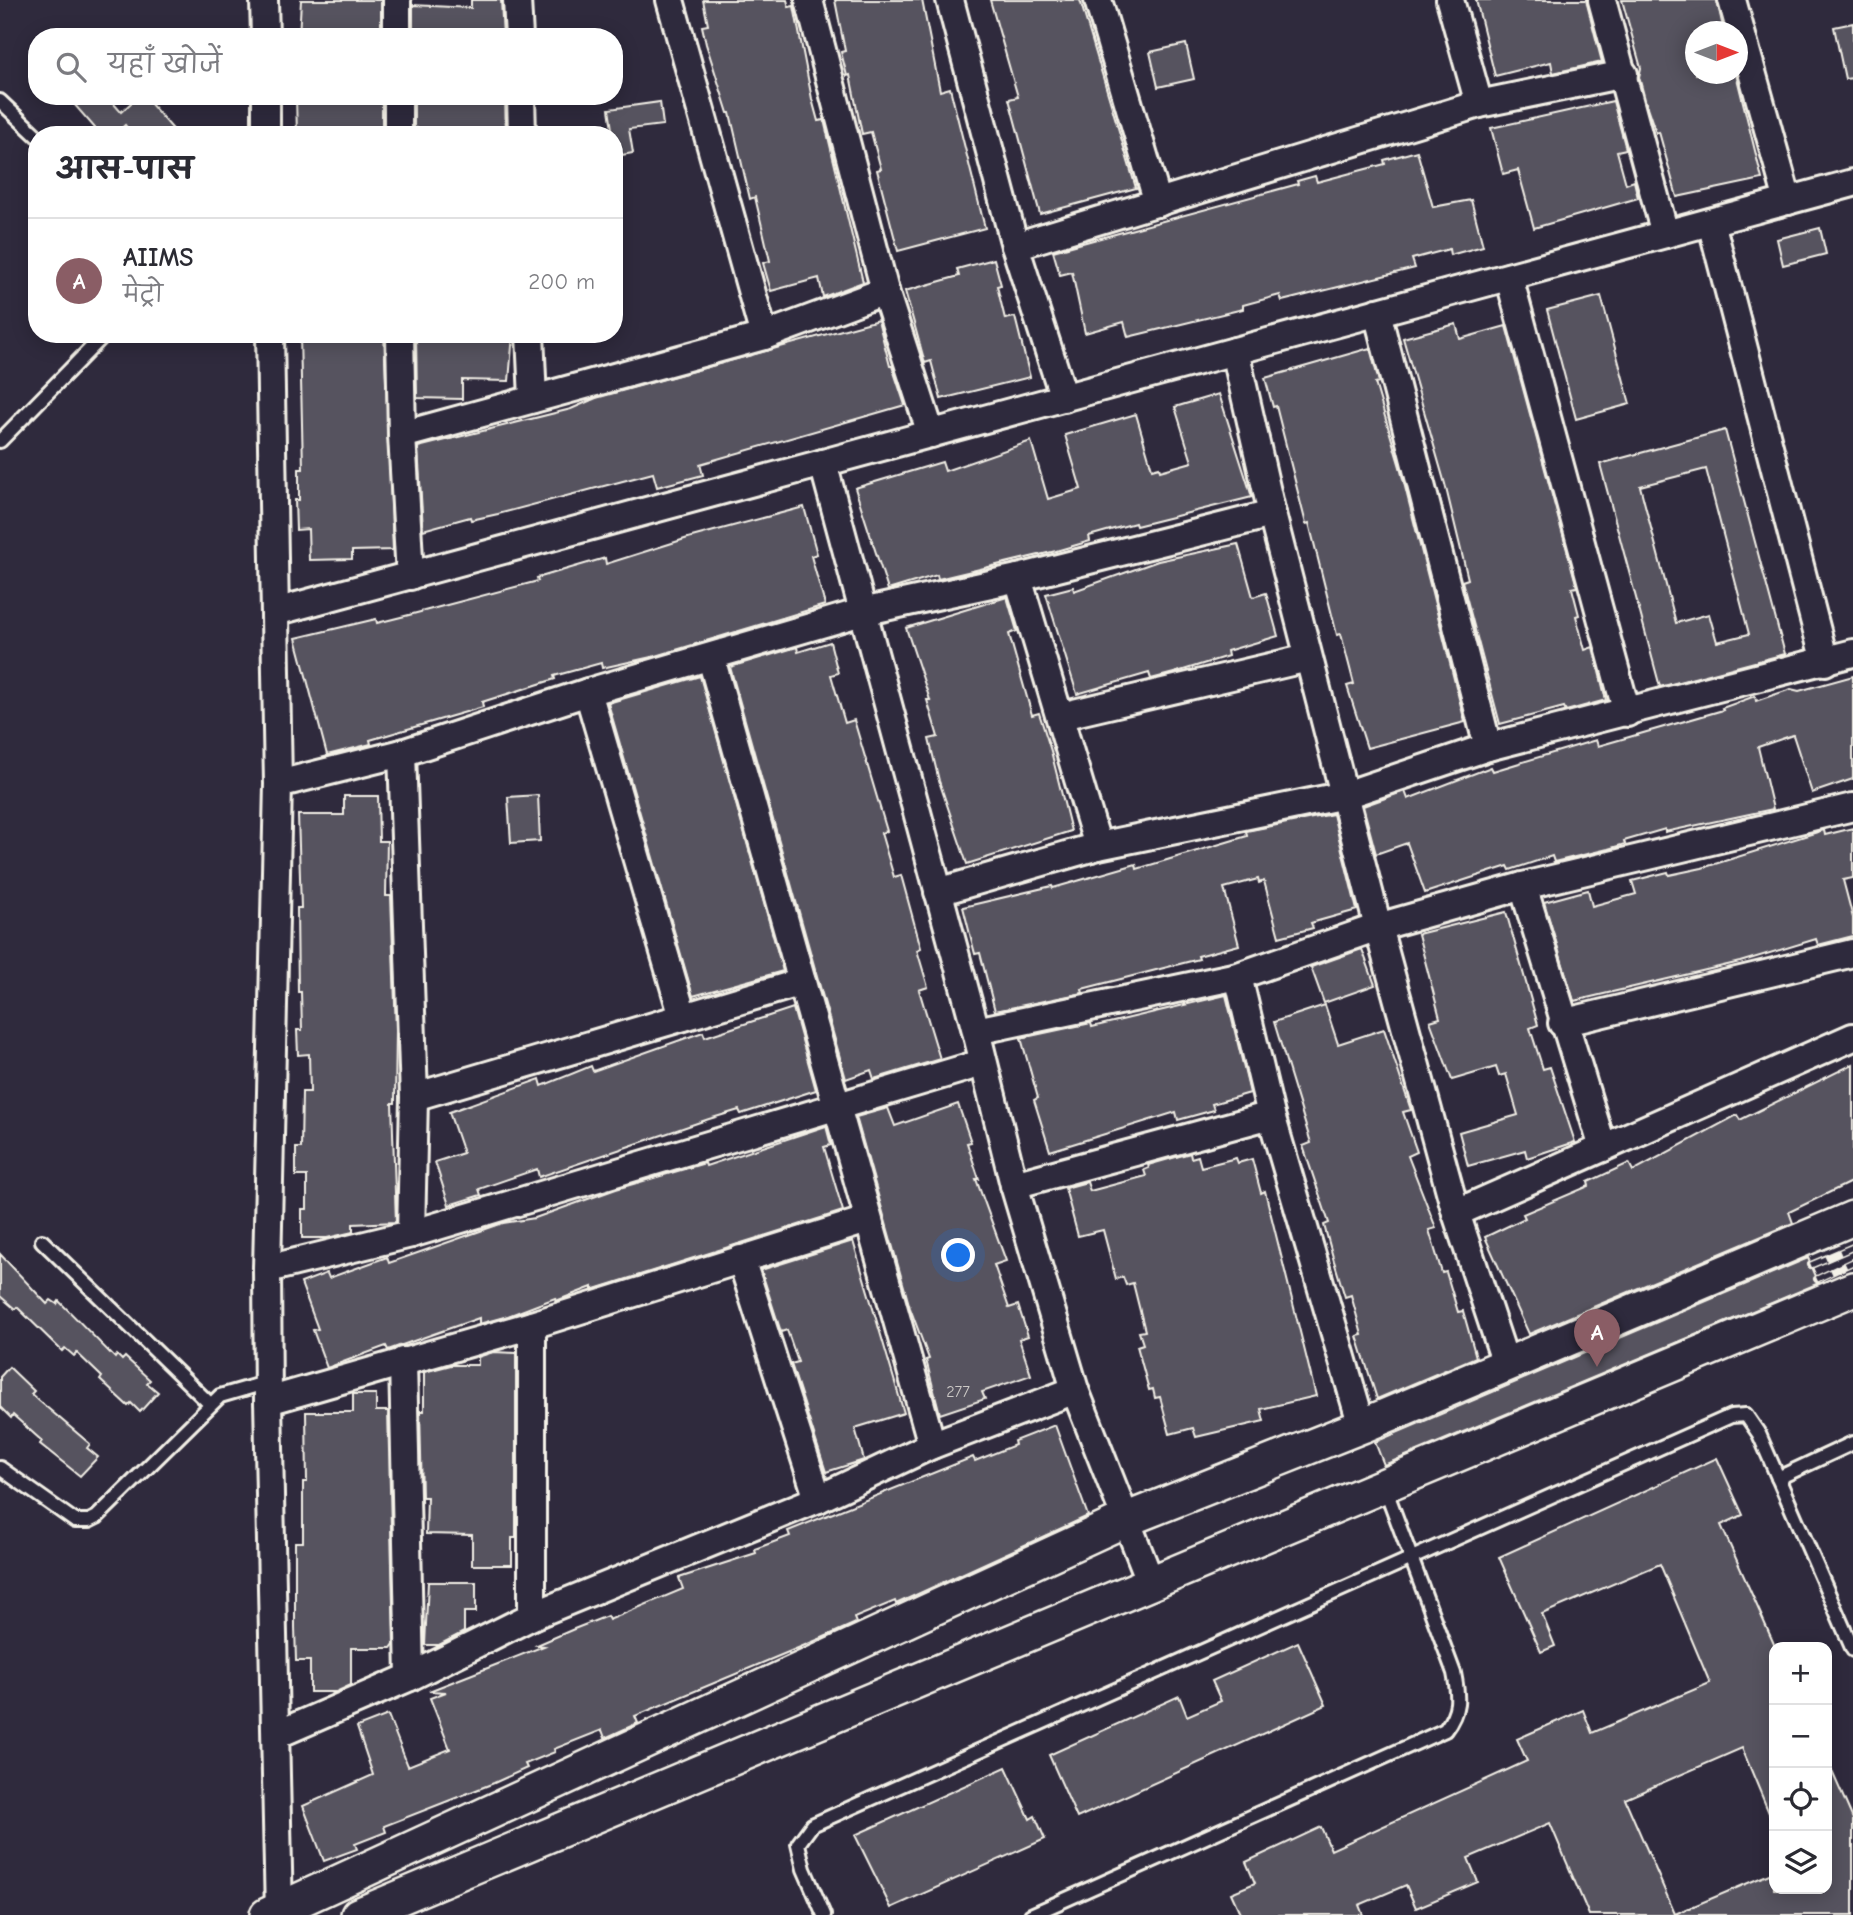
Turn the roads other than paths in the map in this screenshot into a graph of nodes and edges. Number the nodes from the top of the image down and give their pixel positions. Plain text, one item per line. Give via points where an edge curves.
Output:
1 (264, 0) edge
2 (397, 0) edge
3 (517, 0) edge
4 (670, 0) edge
5 (809, 0) edge
6 (950, 0) edge
7 (1098, 0) edge
8 (1450, 0) edge
9 (1602, 0) edge
10 (1732, 0) edge
11 (265, 28) edge
12 (397, 28) edge
13 (519, 28) edge
14 (1624, 74) junction
15 (0, 101) edge
16 (1479, 104) junction
17 (266, 105) edge
18 (398, 105) edge
19 (521, 105) edge
20 (266, 126) edge
21 (398, 126) edge
22 (522, 126) edge
23 (28, 127) edge
24 (1853, 183) edge
25 (1788, 201) junction
26 (1158, 203) junction
27 (1711, 222) junction
28 (1665, 234) junction
29 (1015, 246) junction
30 (1509, 277) junction
31 (885, 291) junction
32 (1377, 312) junction
33 (764, 336) junction
34 (96, 343) edge
35 (270, 343) edge
36 (400, 343) edge
37 (530, 343) edge
38 (1236, 351) junction
39 (1064, 398) junction
40 (533, 399) junction
41 (931, 434) junction
42 (401, 435) junction
43 (0, 441) edge
44 (823, 463) junction
45 (1272, 514) junction
46 (410, 576) junction
47 (1018, 578) junction
48 (275, 612) junction
49 (862, 612) junction
50 (1853, 653) edge
51 (1308, 658) junction
52 (711, 659) junction
53 (1825, 662) junction
54 (588, 692) junction
55 (1627, 713) junction
56 (1061, 716) junction
57 (1488, 747) junction
58 (402, 753) junction
59 (278, 785) junction
60 (1345, 794) junction
61 (1853, 807) edge
62 (1098, 846) junction
63 (1523, 886) junction
64 (938, 892) junction
65 (1378, 927) junction
66 (1853, 953) edge
67 (1238, 976) junction
68 (803, 982) junction
69 (683, 1017) junction
70 (1562, 1023) junction
71 (975, 1031) junction
72 (1853, 1037) edge
73 (982, 1063) junction
74 (414, 1097) junction
75 (836, 1105) junction
76 (1271, 1115) junction
77 (1603, 1148) junction
78 (1014, 1185) junction
79 (1456, 1213) junction
80 (1853, 1218) edge
81 (867, 1220) junction
82 (411, 1234) junction
83 (42, 1241) dead end
84 (741, 1259) junction
85 (267, 1269) junction
86 (1853, 1289) edge
87 (532, 1325) junction
88 (403, 1362) junction
89 (1506, 1364) junction
90 (1076, 1390) junction
91 (268, 1391) junction
92 (210, 1404) junction
93 (1362, 1426) junction
94 (1853, 1443) edge
95 (932, 1446) junction
96 (0, 1468) edge
97 (1778, 1478) junction
98 (1384, 1485) junction
99 (818, 1499) junction
100 (1125, 1520) junction
101 (1409, 1558) junction
102 (1151, 1583) junction
103 (532, 1616) junction
104 (1853, 1650) edge
105 (410, 1677) junction
106 (276, 1735) junction
107 (275, 1913) edge
108 (358, 1915) edge
109 (824, 1915) edge
110 (1031, 1915) edge

1 - 11 street
2 - 12 street
3 - 13 street
4 - 33 street
5 - 31 street
6 - 29 street
7 - 26 street
8 - 16 street
9 - 14 street
10 - 25 street
14 - 16 street
14 - 28 street
15 - 23 lane
16 - 26 street
17 - 20 street
18 - 21 street
19 - 22 street
24 - 25 street
25 - 27 street
26 - 29 street
27 - 28 street
27 - 53 street
28 - 30 street
29 - 39 street
30 - 32 street
30 - 55 street
31 - 33 street
31 - 41 street
32 - 38 street
32 - 57 street
33 - 40 street
34 - 43 lane
35 - 48 street
36 - 42 street
37 - 40 street
38 - 39 street
38 - 45 street
39 - 41 street
40 - 42 street
41 - 44 street
42 - 46 street
44 - 46 street
44 - 49 street
45 - 47 street
45 - 51 street
46 - 48 street
47 - 49 street
47 - 56 street
48 - 59 street
49 - 52 street
49 - 64 street
50 - 53 street
51 - 56 street
51 - 60 street
52 - 54 street
52 - 68 street
53 - 55 street
54 - 58 street
54 - 69 street
55 - 57 street
56 - 62 street
57 - 60 street
58 - 59 street
58 - 74 street
59 - 85 street
60 - 62 street
60 - 65 street
61 - 63 street
62 - 64 street
63 - 65 street
63 - 70 street
64 - 71 street
65 - 67 street
65 - 79 street
66 - 70 street
67 - 71 street
67 - 76 street
68 - 69 street
68 - 75 street
69 - 74 street
70 - 77 street
71 - 73 street
72 - 77 street
73 - 75 street
73 - 78 street
74 - 82 street
75 - 81 street
75 - 82 street
76 - 78 street
76 - 93 street
77 - 79 street
78 - 90 street
79 - 89 street
80 - 89 street
81 - 84 street
81 - 95 street
82 - 85 street
83 - 92 lane
84 - 87 street
84 - 99 street
85 - 91 street
86 - 98 street
87 - 88 street
87 - 103 street
88 - 91 street
88 - 105 street
89 - 93 street
90 - 95 street
90 - 100 street
91 - 92 lane via 229,1391
91 - 106 street
92 - 96 lane via 89,1521 75,1521
93 - 100 street
94 - 97 lane
95 - 99 street
97 - 101 lane via 1746,1415 1731,1416
97 - 104 lane
98 - 101 lane
98 - 102 street
99 - 103 street
100 - 102 street
100 - 107 street via 368,1866
101 - 109 lane via 812,1825 799,1844 804,1870
101 - 110 lane via 1454,1673 1457,1713 1445,1730
102 - 108 street
103 - 105 street
105 - 106 street
106 - 107 street

